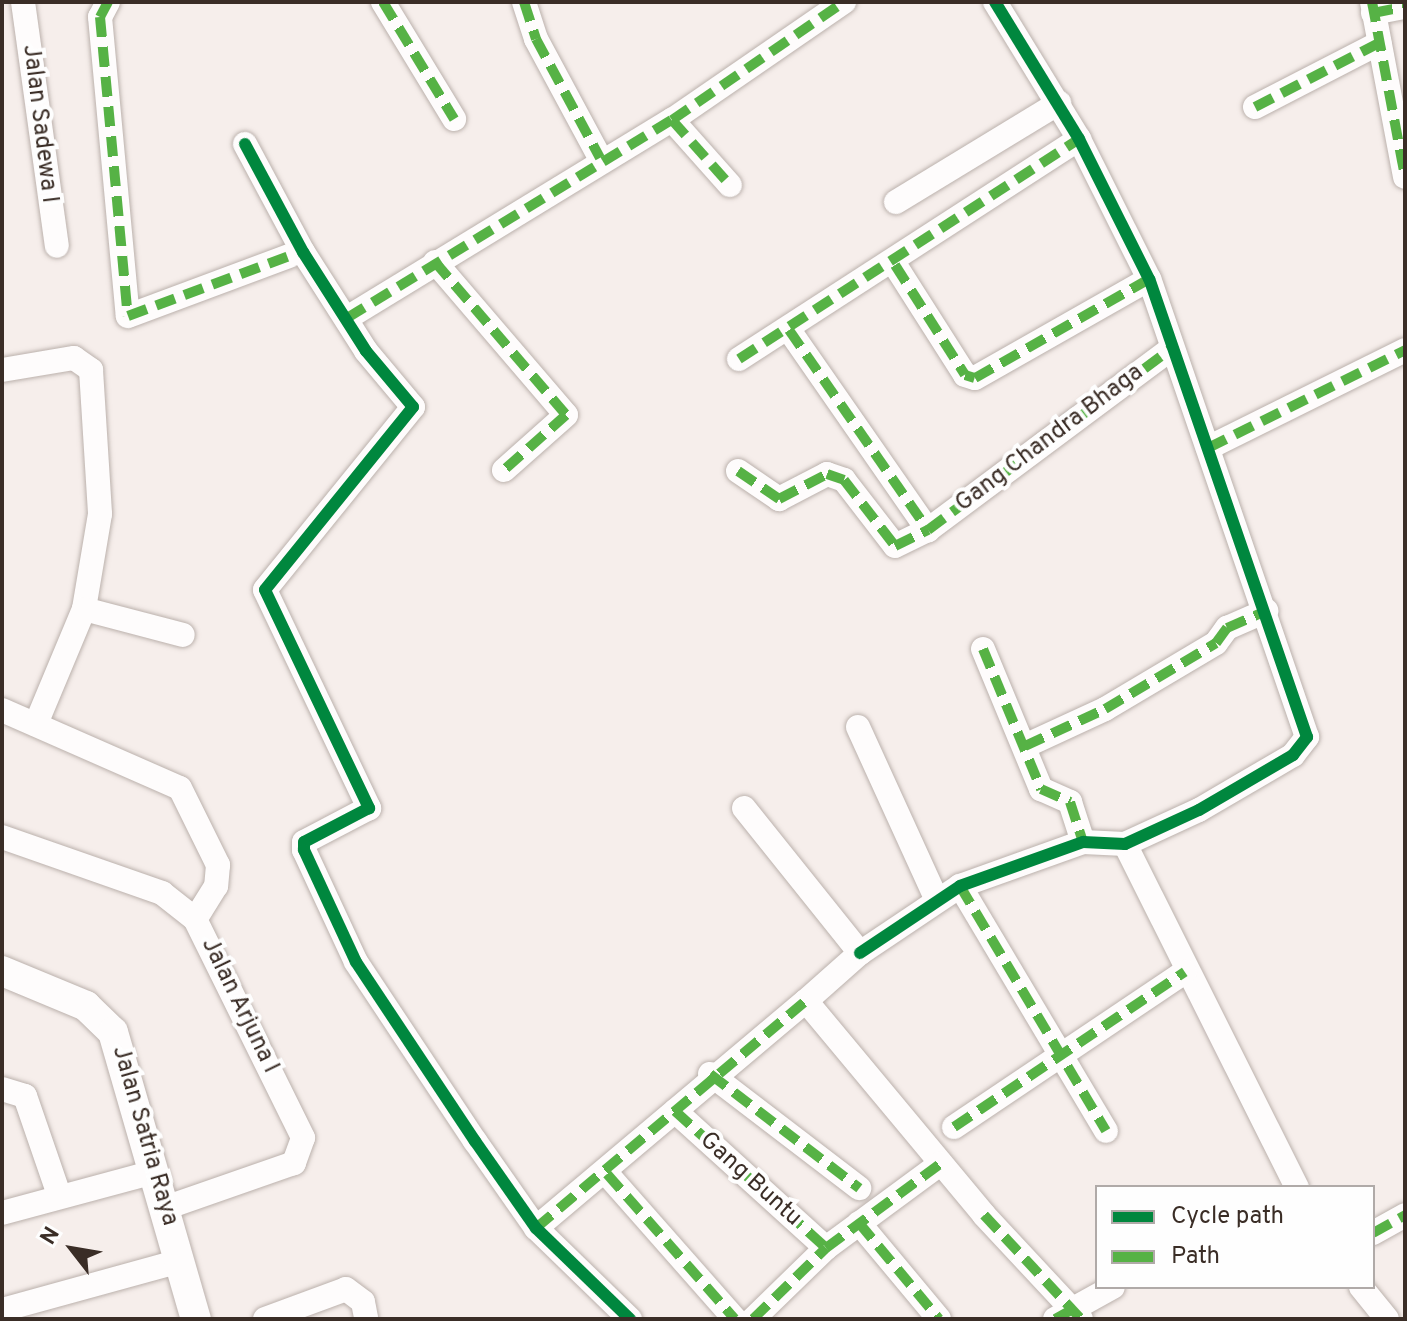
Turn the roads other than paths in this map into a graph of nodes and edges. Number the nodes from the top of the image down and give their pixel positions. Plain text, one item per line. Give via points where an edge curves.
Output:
1 (23, 2) edge
2 (108, 2) edge
3 (383, 2) edge
4 (524, 2) edge
5 (844, 2) edge
6 (995, 2) edge
7 (1405, 7) edge
8 (1372, 8) edge
9 (1379, 43) junction
10 (1059, 103) junction
11 (1255, 107) dead end
12 (454, 119) dead end
13 (672, 120) junction
14 (1079, 139) junction
15 (245, 144) dead end
16 (600, 158) junction
17 (1405, 177) edge
18 (730, 185) dead end
19 (896, 202) dead end
20 (57, 246) dead end
21 (289, 256) dead end
22 (435, 262) junction
23 (895, 265) junction
24 (1149, 279) junction
25 (347, 318) junction
26 (789, 330) junction
27 (1172, 348) junction
28 (1405, 350) edge
29 (739, 359) dead end
30 (2, 370) edge
31 (1208, 448) junction
32 (504, 470) dead end
33 (738, 471) dead end
34 (928, 530) junction
35 (84, 609) junction
36 (1266, 611) junction
37 (183, 635) dead end
38 (983, 649) dead end
39 (2, 710) edge
40 (36, 724) junction
41 (858, 727) dead end
42 (1025, 746) junction
43 (744, 808) dead end
44 (2, 837) edge
45 (1083, 842) junction
46 (1125, 844) junction
47 (960, 886) junction
48 (936, 898) junction
49 (195, 919) junction
50 (860, 953) junction
51 (2, 971) edge
52 (1185, 972) junction
53 (806, 1001) junction
54 (1058, 1051) junction
55 (710, 1074) junction
56 (10, 1096) edge
57 (675, 1111) junction
58 (954, 1127) dead end
59 (1106, 1131) dead end
60 (940, 1164) junction
61 (154, 1172) junction
62 (607, 1174) junction
63 (1293, 1185) edge
64 (859, 1188) dead end
65 (59, 1195) junction
66 (165, 1208) junction
67 (2, 1213) edge
68 (1405, 1215) edge
69 (859, 1223) junction
70 (536, 1228) junction
71 (1375, 1232) edge
72 (826, 1248) junction
73 (180, 1261) junction
74 (1110, 1289) edge
75 (1363, 1289) edge
76 (2, 1310) edge
77 (1070, 1316) edge
78 (366, 1318) edge
79 (196, 1319) edge
80 (265, 1319) edge
81 (630, 1319) edge
82 (735, 1319) edge
83 (753, 1319) edge
84 (939, 1319) edge
85 (1387, 1319) edge

1 - 20 street, Jalan Sadewa I
2 - 21 street via 100,17 128,316
3 - 12 street
4 - 16 street via 536,39
5 - 13 street
6 - 10 street
7 - 8 street
8 - 9 street
9 - 11 street
9 - 17 street
10 - 14 street
10 - 19 street
13 - 16 street
13 - 18 street
14 - 23 street
14 - 24 street
15 - 25 street
16 - 22 street
22 - 25 street
22 - 32 street via 566,415
23 - 24 street via 965,375 975,378
23 - 26 street
24 - 27 street
25 - 70 street via 413,407 265,590 369,808 363,817 304,842 304,850 356,962
26 - 29 street
26 - 34 street
27 - 31 street
27 - 34 street, Gang Chandra Bhaga
28 - 31 street
30 - 35 street via 74,358 91,370 100,514
31 - 36 street
33 - 34 street, Gang Chandra Bhaga via 779,499 827,474 844,480 895,546
35 - 37 street
35 - 40 street
36 - 42 street via 1227,628 1216,643 1105,709
36 - 46 street via 1307,737 1271,770
38 - 42 street
39 - 40 street
40 - 49 street via 169,778 189,800 218,865 216,886
41 - 48 street
42 - 45 street via 1041,789 1070,802
43 - 50 street
44 - 49 street, Jalan Arjuna I via 162,893
45 - 46 street
45 - 47 street
46 - 52 street
47 - 48 street
47 - 54 street
48 - 50 street
49 - 66 street, Jalan Arjuna I via 303,1138 300,1155
50 - 53 street
51 - 61 street, Jalan Satria Raya via 86,1006 113,1032
52 - 54 street
52 - 63 street
53 - 55 street
53 - 60 street
54 - 58 street
54 - 59 street
55 - 57 street
55 - 64 street
56 - 65 street
57 - 62 street
57 - 72 street, Gang Buntu
60 - 69 street
60 - 77 street
61 - 65 street
61 - 66 street, Jalan Satria Raya
62 - 70 street
62 - 82 street
65 - 67 street
66 - 73 street, Jalan Satria Raya
68 - 71 street
69 - 72 street
69 - 84 street
70 - 81 street
72 - 83 street
73 - 76 street
73 - 79 street, Jalan Satria Raya
74 - 77 street
75 - 85 street
78 - 80 street via 363,1302 346,1289

